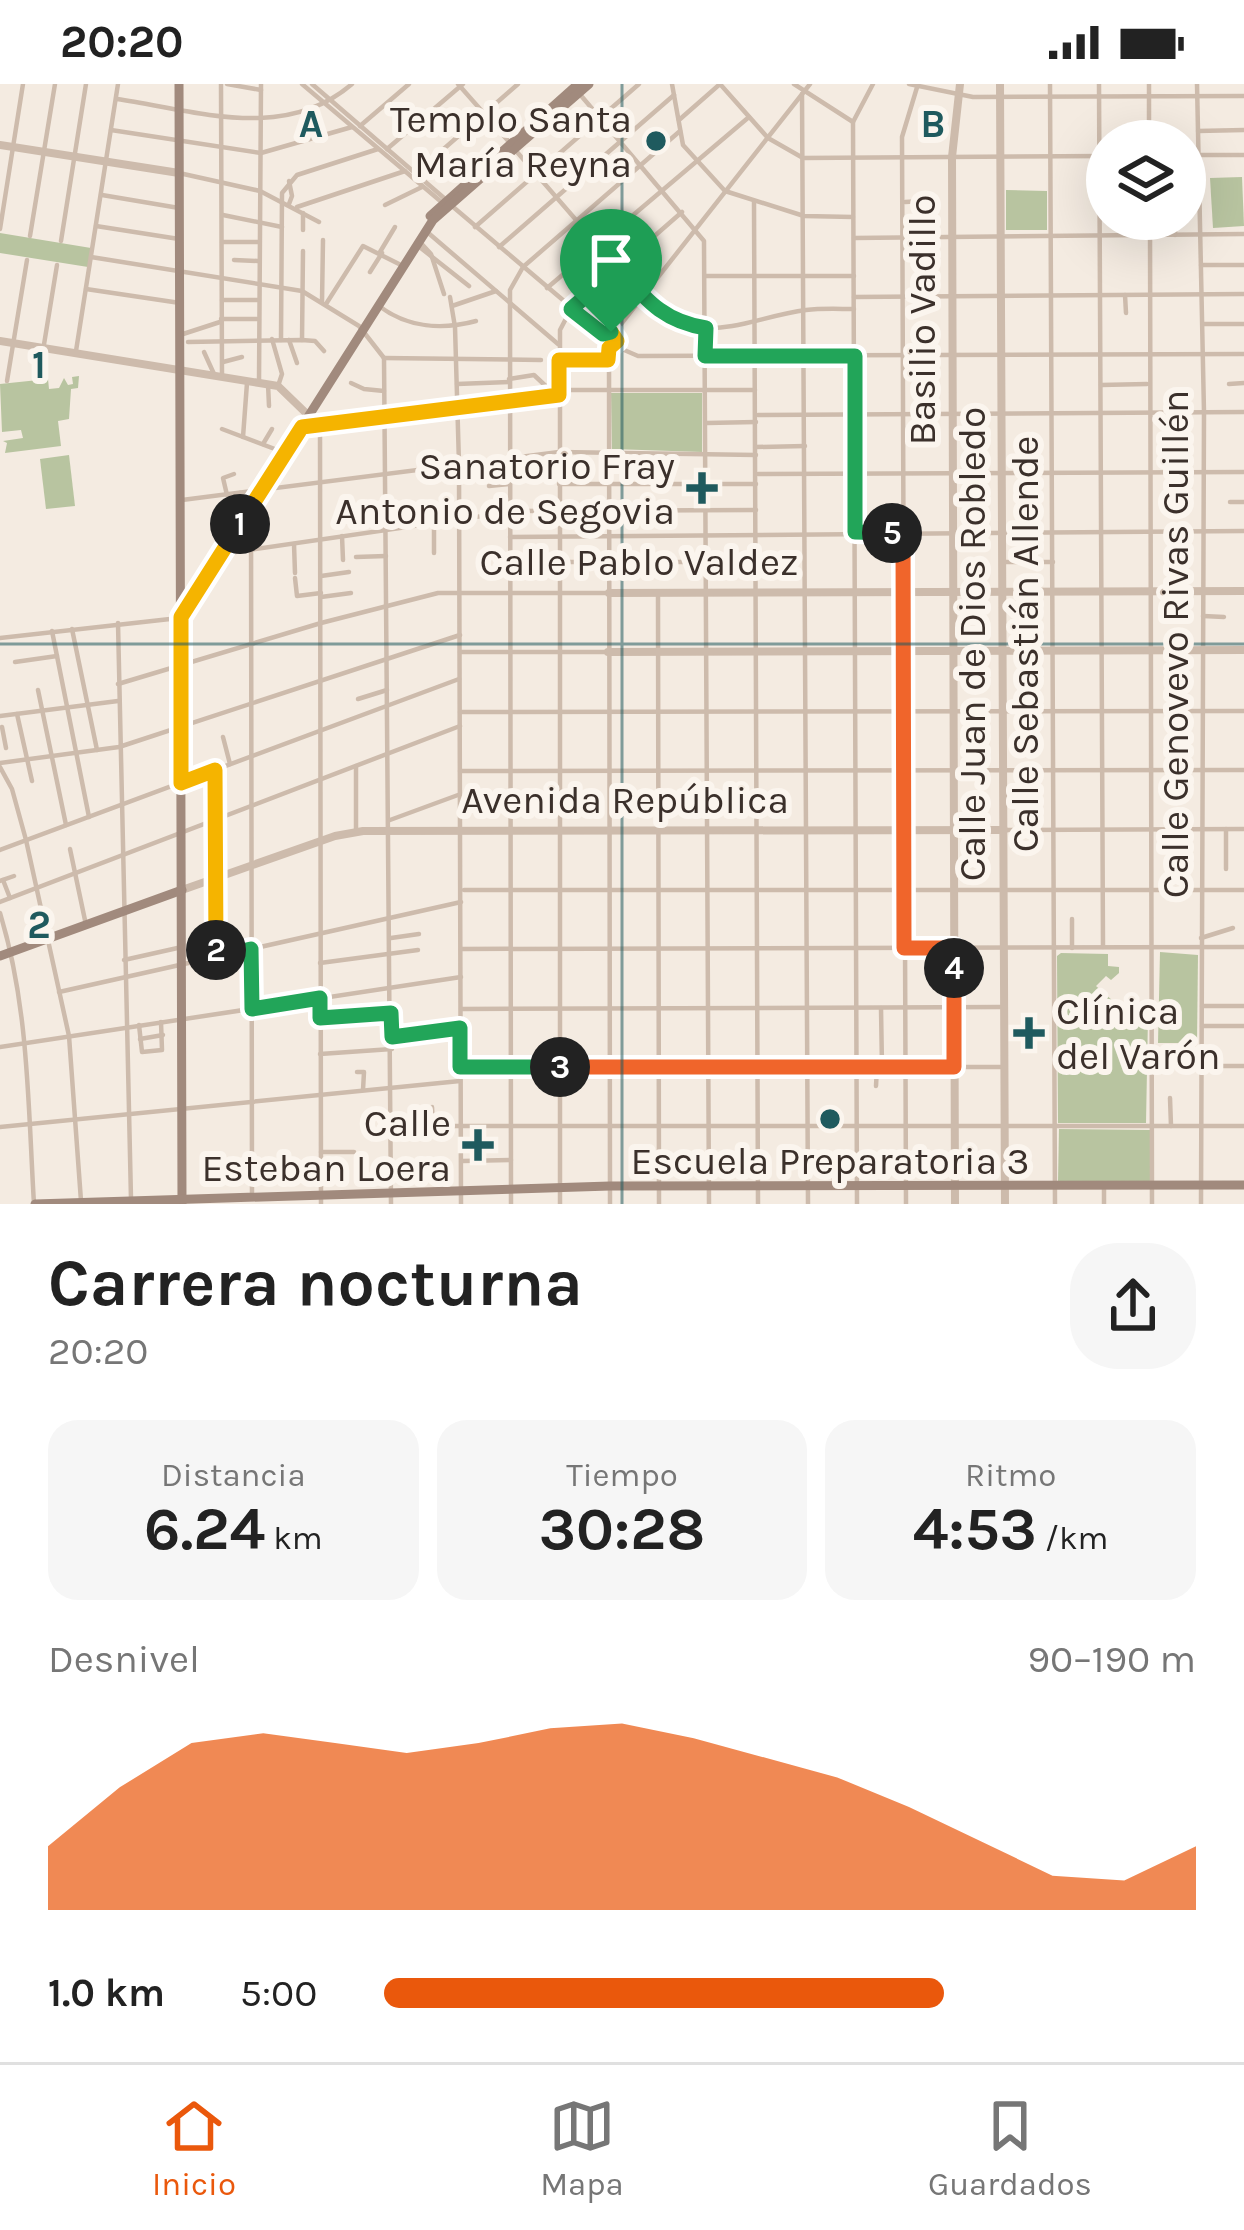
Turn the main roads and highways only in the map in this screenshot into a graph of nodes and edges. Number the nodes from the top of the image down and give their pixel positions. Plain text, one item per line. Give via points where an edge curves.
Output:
1 (179, 84) edge
2 (590, 84) edge
3 (576, 87) edge
4 (448, 204) junction
5 (398, 267) junction
6 (361, 328) junction
7 (307, 414) junction
8 (251, 496) junction
9 (178, 614) junction
10 (182, 890) junction
11 (6, 953) edge
12 (1244, 1185) edge
13 (361, 1199) edge
14 (391, 1199) edge
15 (321, 1200) edge
16 (252, 1201) edge
17 (131, 1202) edge
18 (182, 1202) edge
19 (81, 1203) edge
20 (99, 1203) edge
21 (34, 1204) edge

1 - 9 main road
2 - 3 main road
3 - 4 main road
4 - 5 main road
4 - 5 main road
5 - 6 main road
5 - 6 main road
6 - 7 main road
7 - 8 main road
7 - 8 main road
8 - 9 main road
9 - 10 main road
10 - 11 main road
10 - 18 main road
12 - 14 main road via 610,1186
13 - 14 main road
13 - 15 main road
15 - 16 main road
16 - 18 main road
17 - 18 main road
17 - 20 main road
19 - 20 main road
19 - 21 main road

